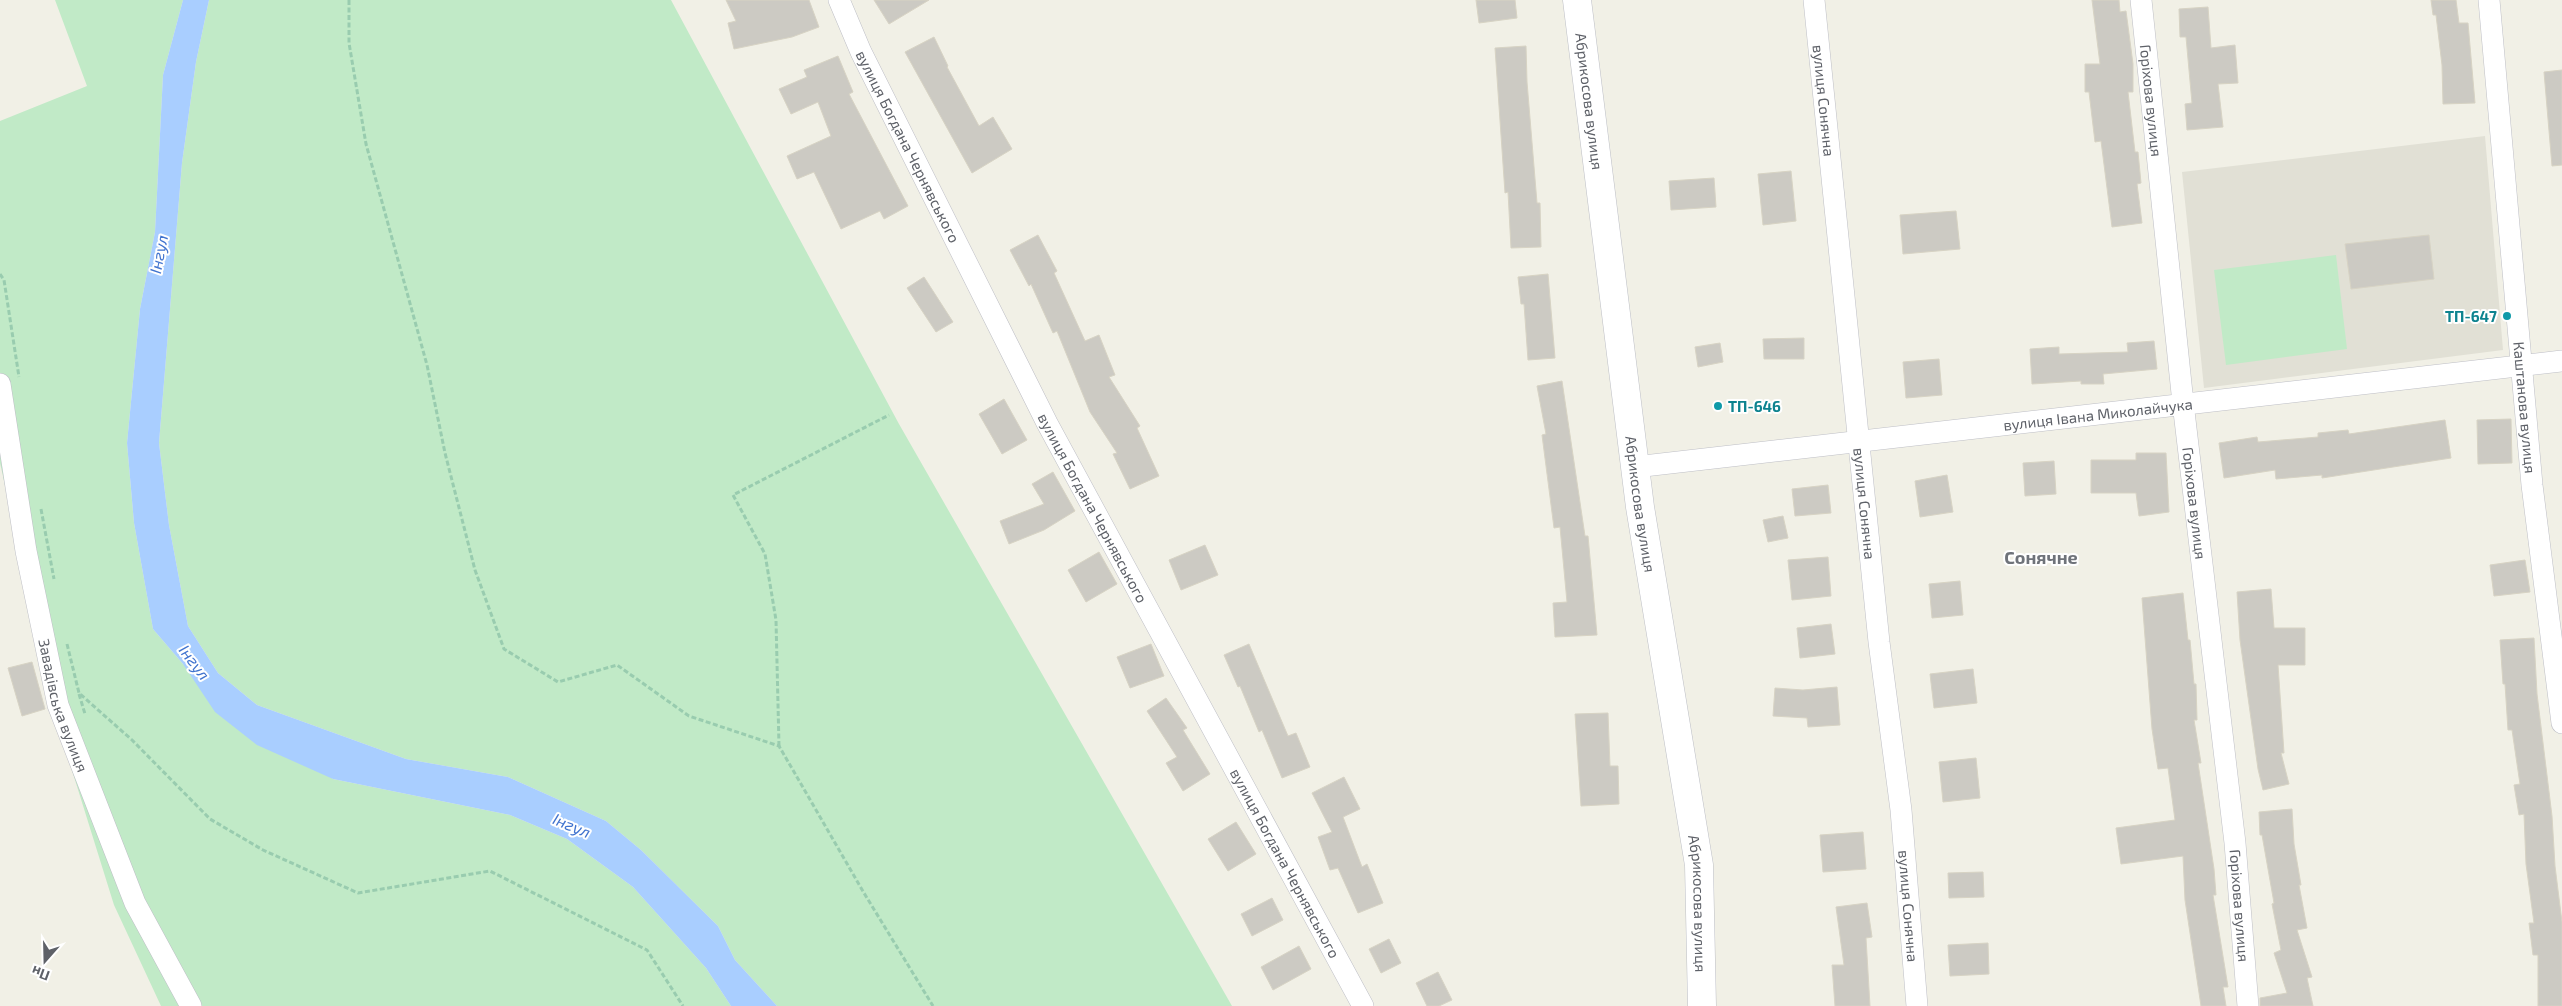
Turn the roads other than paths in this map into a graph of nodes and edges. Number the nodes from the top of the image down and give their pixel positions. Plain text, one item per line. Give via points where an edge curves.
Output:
1 (840, 0) edge
2 (1577, 0) edge
3 (1814, 0) edge
4 (2141, 0) edge
5 (2489, 0) edge
6 (2562, 360) edge
7 (2521, 365) junction
8 (10, 384) edge
9 (2183, 403) junction
10 (1858, 440) junction
11 (1635, 467) junction
12 (2562, 723) edge
13 (191, 1006) edge
14 (1363, 1006) edge
15 (1702, 1006) edge
16 (1917, 1006) edge
17 (2248, 1006) edge

1 - 14 street, вулиця Богдана Чернявського via 861,52 1047,423
2 - 11 street, Абрикосова вулиця
3 - 10 street, вулиця Сонячна
4 - 9 street, Горіхова вулиця
5 - 7 street, Каштанова вулиця
6 - 7 street, вулиця Івана Миколайчука
7 - 9 street, вулиця Івана Миколайчука
7 - 12 street, Каштанова вулиця via 2532,485
8 - 13 street, Завадівська вулиця via 26,552 58,704 135,903
9 - 10 street, вулиця Івана Миколайчука
9 - 17 street, Горіхова вулиця via 2235,843
10 - 11 street, вулиця Івана Миколайчука
10 - 16 street, вулиця Сонячна via 1901,810
11 - 15 street, Абрикосова вулиця via 1699,865

